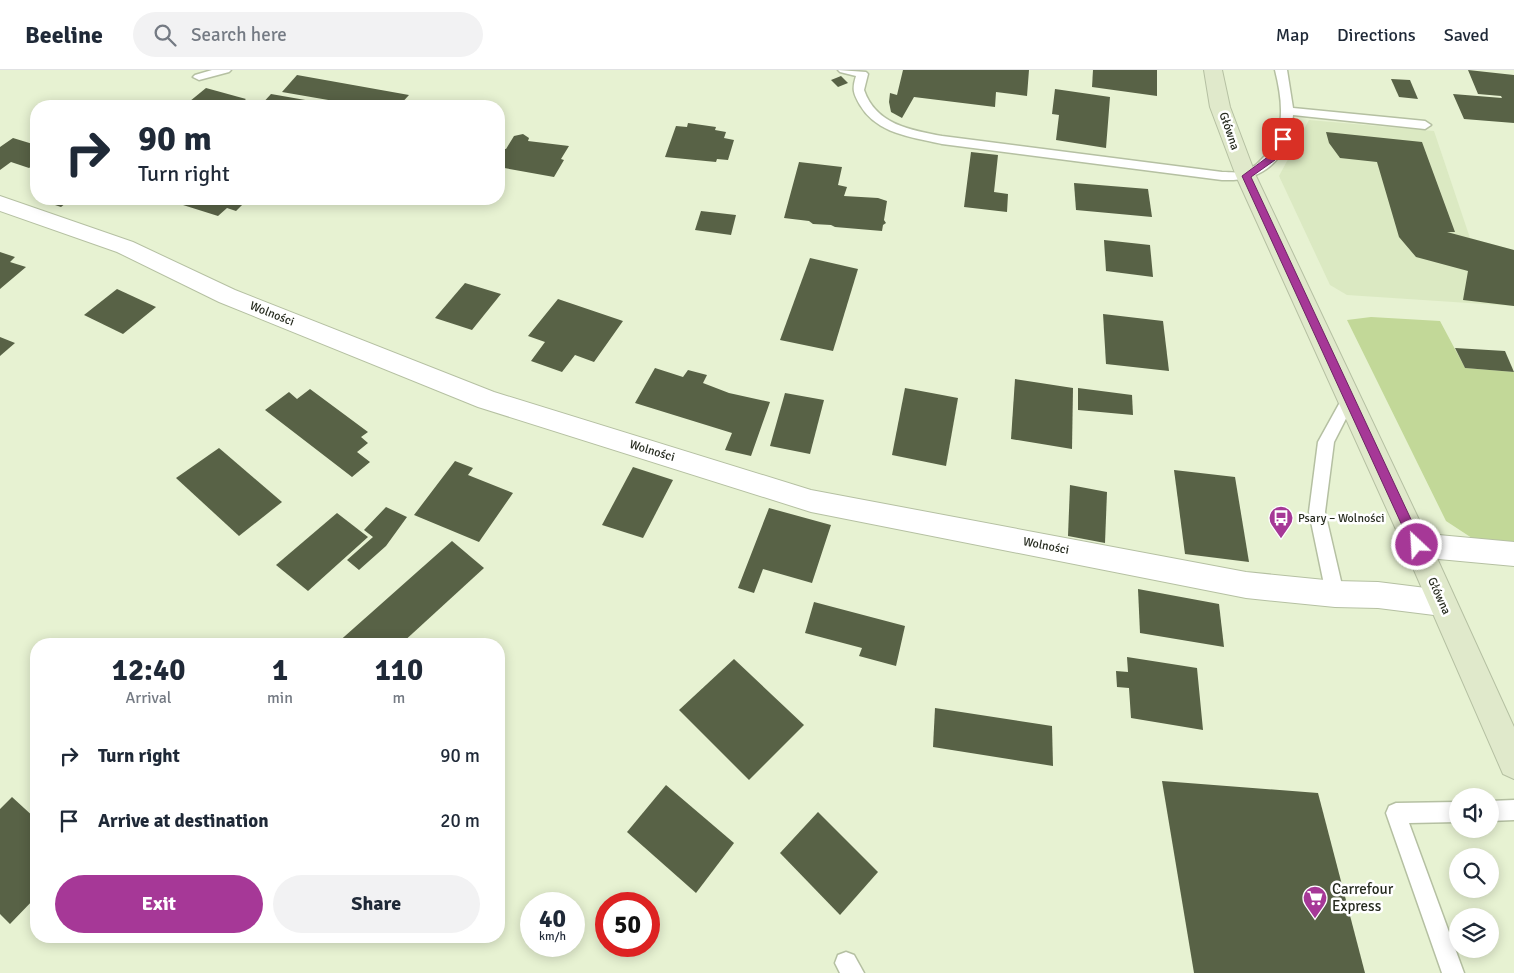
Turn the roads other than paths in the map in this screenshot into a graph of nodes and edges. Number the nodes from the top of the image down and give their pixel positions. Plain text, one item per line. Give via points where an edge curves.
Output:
1 (225, 70) edge
2 (844, 70) edge
3 (1213, 70) edge
4 (1281, 70) edge
5 (199, 77) dead end
6 (1289, 111) junction
7 (1425, 126) dead end
8 (1246, 176) junction
9 (0, 203) edge
10 (1349, 399) junction
11 (1417, 545) junction
12 (1514, 554) edge
13 (1335, 594) junction
14 (1442, 604) junction
15 (1514, 763) edge
16 (1514, 810) edge
17 (1499, 811) edge
18 (1449, 812) edge
19 (1453, 973) edge

1 - 5 lane
2 - 8 lane via 862,74 858,90 867,110 876,120 914,134 1170,169
3 - 8 main road, Główna via 1220,107
4 - 6 lane
6 - 7 lane
6 - 8 lane via 1283,139 1272,158
8 - 10 main road, Główna
9 - 13 street, Wolności via 125,247 228,296 487,400 811,500 1246,585
10 - 11 main road, Główna
10 - 13 lane via 1326,442 1317,512
11 - 12 street
11 - 14 main road, Główna
13 - 14 street, Wolności via 1378,595
14 - 15 main road, Główna
16 - 17 lane
18 - 19 lane via 1396,812

